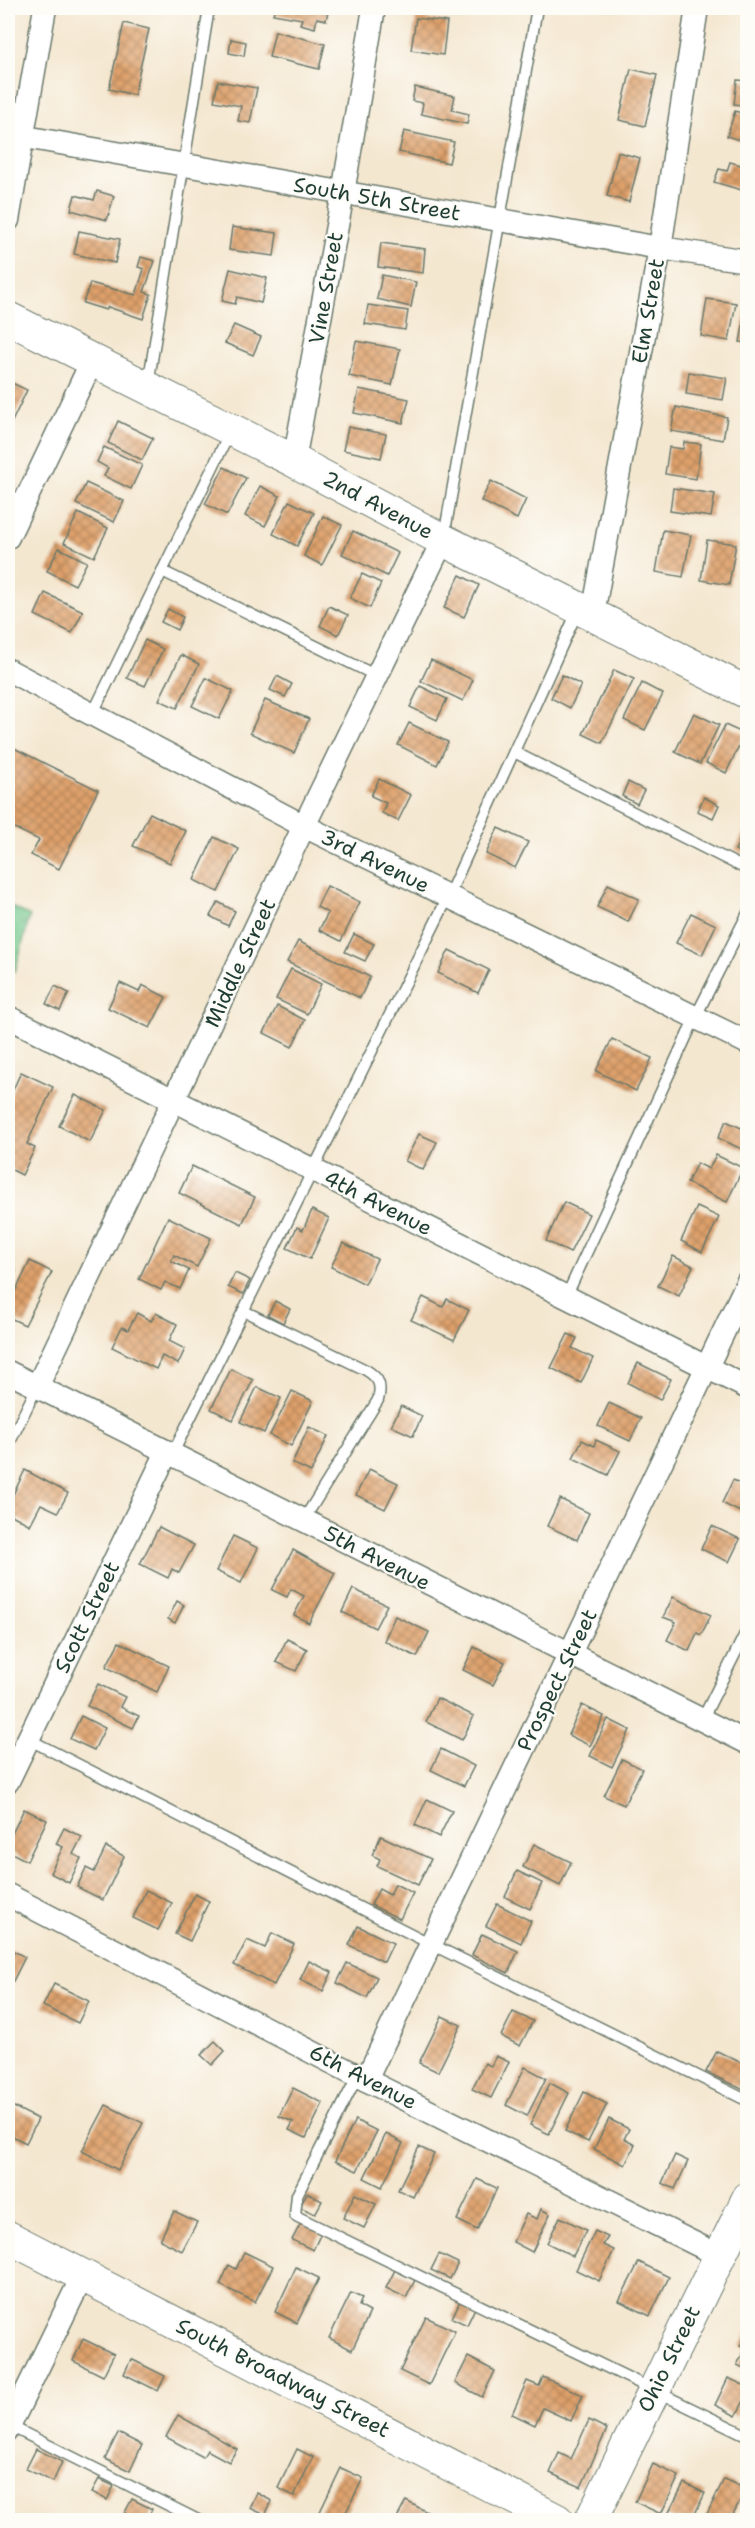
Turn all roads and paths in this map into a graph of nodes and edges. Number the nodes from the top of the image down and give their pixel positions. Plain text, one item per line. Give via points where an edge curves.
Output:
1 (45, 8) edge
2 (209, 8) edge
3 (374, 8) edge
4 (537, 8) edge
5 (697, 8) edge
6 (15, 135) edge
7 (185, 164) junction
8 (343, 193) junction
9 (8, 220) edge
10 (498, 220) junction
11 (660, 248) junction
12 (747, 261) edge
13 (8, 318) edge
14 (92, 361) junction
15 (147, 388) junction
16 (231, 430) junction
17 (294, 461) junction
18 (16, 498) edge
19 (8, 537) edge
20 (443, 540) junction
21 (162, 571) junction
22 (586, 610) junction
23 (8, 670) edge
24 (377, 676) junction
25 (747, 693) edge
26 (92, 715) junction
27 (514, 752) junction
28 (304, 826) junction
29 (747, 870) edge
30 (448, 897) junction
31 (747, 913) edge
32 (8, 1017) edge
33 (695, 1018) junction
34 (747, 1043) edge
35 (175, 1101) junction
36 (313, 1170) junction
37 (747, 1281) edge
38 (566, 1297) junction
39 (244, 1311) junction
40 (706, 1367) junction
41 (8, 1372) edge
42 (37, 1387) junction
43 (747, 1388) edge
44 (9, 1439) edge
45 (170, 1454) junction
46 (303, 1521) junction
47 (747, 1628) edge
48 (569, 1654) junction
49 (702, 1720) junction
50 (28, 1739) junction
51 (747, 1743) edge
52 (8, 1781) edge
53 (8, 1895) edge
54 (431, 1944) junction
55 (362, 2078) junction
56 (747, 2101) edge
57 (747, 2198) edge
58 (8, 2237) edge
59 (720, 2256) junction
60 (83, 2275) junction
61 (654, 2390) junction
62 (8, 2426) edge
63 (747, 2436) edge
64 (198, 2520) edge
65 (558, 2520) edge
66 (591, 2520) edge

1 - 6 street
2 - 7 lane
3 - 8 street, Vine Street
4 - 10 lane
5 - 11 street, Elm Street
6 - 7 street, South 5th Street
6 - 9 street
7 - 8 street, South 5th Street
7 - 15 lane
8 - 10 street, South 5th Street
8 - 17 street, Vine Street
10 - 11 street, South 5th Street
10 - 20 lane
11 - 12 street, South 5th Street
11 - 22 street, Elm Street
13 - 14 street, 2nd Avenue
14 - 15 street, 2nd Avenue
14 - 18 street
15 - 16 street, 2nd Avenue
16 - 17 street, 2nd Avenue
16 - 21 lane
17 - 20 street, 2nd Avenue
18 - 19 street
20 - 22 street, 2nd Avenue
20 - 24 street, Middle Street
21 - 24 lane
21 - 26 lane
22 - 25 street, 2nd Avenue
22 - 27 lane
23 - 26 street, 3rd Avenue
24 - 28 street, Middle Street
26 - 28 street, 3rd Avenue
27 - 29 lane
27 - 30 lane
28 - 30 street, 3rd Avenue
28 - 35 street, Middle Street
30 - 33 street, 3rd Avenue
30 - 36 lane
31 - 33 lane
32 - 35 street, 4th Avenue
33 - 34 street, 3rd Avenue
33 - 38 lane
35 - 36 street, 4th Avenue
35 - 42 street, Middle Street
36 - 38 street, 4th Avenue
36 - 39 lane
37 - 40 street, Prospect Street
38 - 40 street, 4th Avenue
39 - 45 lane
39 - 46 lane via 366,1370 379,1381 378,1400
40 - 43 street, 4th Avenue
40 - 48 street, Prospect Street
41 - 42 street, 5th Avenue
42 - 44 lane
42 - 45 street, 5th Avenue
45 - 46 street, 5th Avenue
45 - 50 street, Scott Street
46 - 48 street, 5th Avenue
47 - 49 lane
48 - 49 street, 5th Avenue
48 - 54 street, Prospect Street
49 - 51 street, 5th Avenue
50 - 52 street, Scott Street
50 - 54 lane
53 - 55 street, 6th Avenue
54 - 55 street, Prospect Street
54 - 56 lane
55 - 59 street, 6th Avenue
55 - 61 lane via 297,2195 296,2215
57 - 59 street, Ohio Street
58 - 60 street, South Broadway Street
59 - 61 street, Ohio Street
60 - 62 street
60 - 65 street, South Broadway Street
61 - 63 lane
61 - 66 street, Ohio Street
62 - 64 lane

